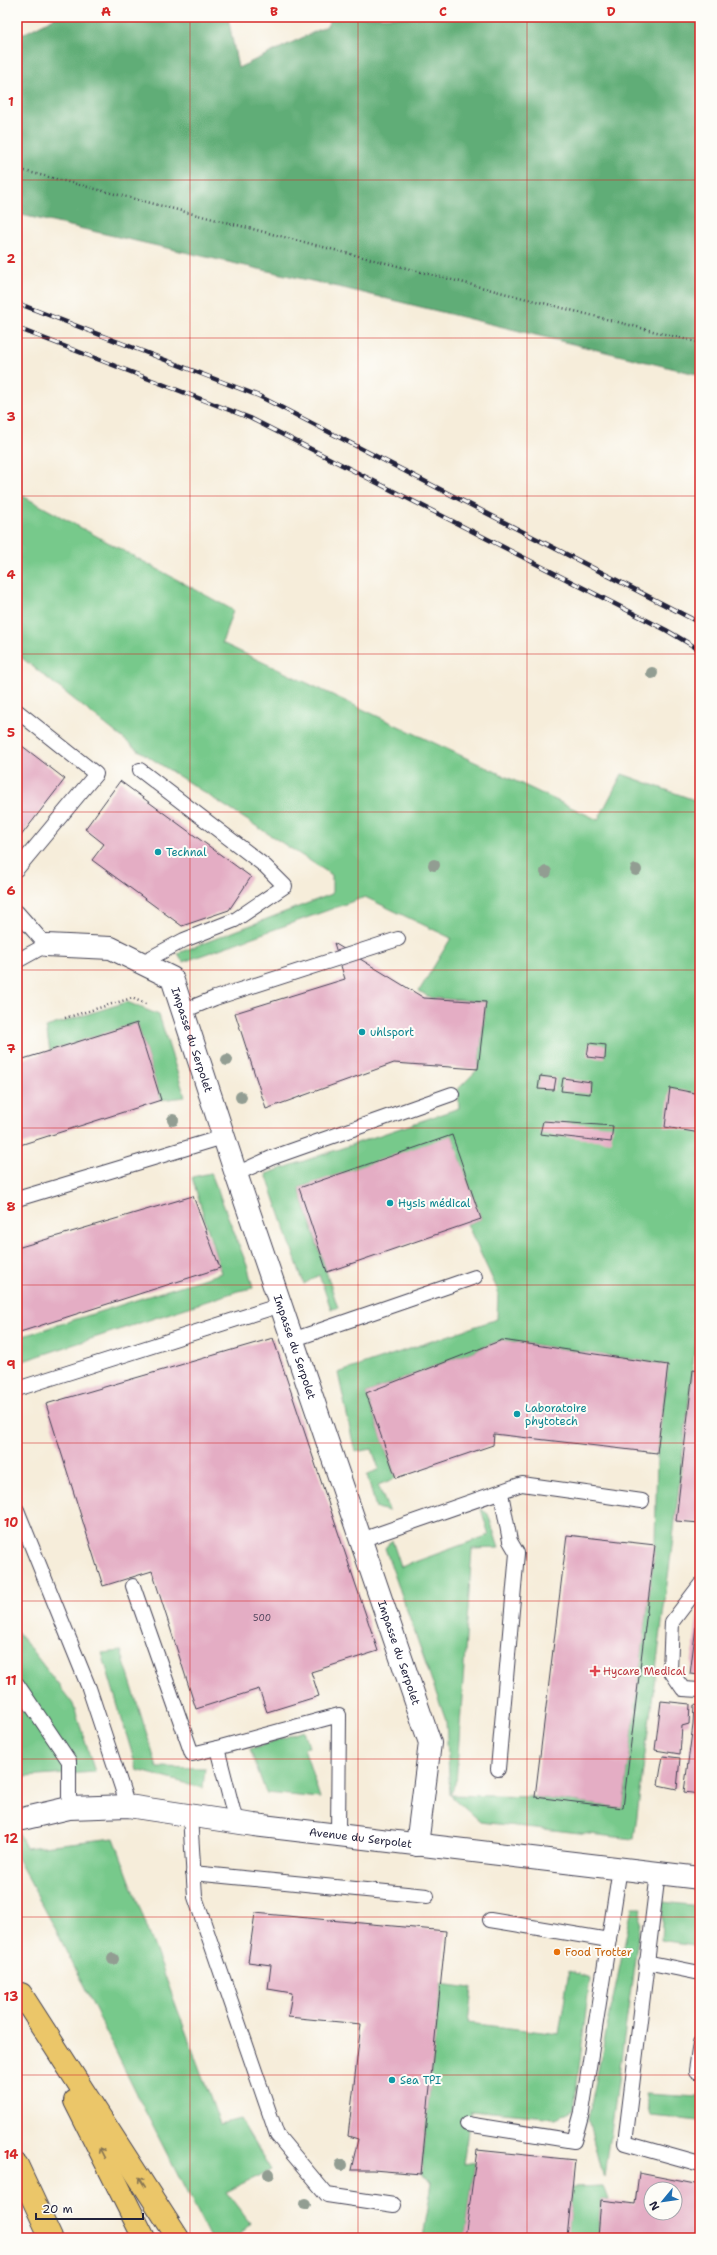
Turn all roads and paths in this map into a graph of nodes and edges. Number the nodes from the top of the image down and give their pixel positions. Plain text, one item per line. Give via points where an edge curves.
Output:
1 (17, 169) edge
2 (700, 343) edge
3 (17, 711) edge
4 (140, 770) dead end
5 (17, 869) edge
6 (17, 912) edge
7 (398, 939) dead end
8 (46, 945) junction
9 (17, 961) edge
10 (141, 963) junction
11 (183, 1011) junction
12 (452, 1094) dead end
13 (223, 1137) junction
14 (236, 1174) junction
15 (17, 1199) edge
16 (474, 1277) dead end
17 (281, 1305) junction
18 (292, 1340) junction
19 (17, 1389) edge
20 (501, 1493) junction
21 (642, 1501) dead end
22 (17, 1510) edge
23 (361, 1540) junction
24 (133, 1586) dead end
25 (700, 1586) edge
26 (17, 1684) edge
27 (700, 1690) edge
28 (217, 1748) junction
29 (498, 1769) dead end
30 (128, 1806) junction
31 (69, 1808) junction
32 (190, 1816) junction
33 (22, 1819) dead end
34 (236, 1822) junction
35 (338, 1835) junction
36 (417, 1845) junction
37 (620, 1868) junction
38 (193, 1873) junction
39 (658, 1873) junction
40 (700, 1878) edge
41 (427, 1896) dead end
42 (490, 1920) dead end
43 (608, 1940) junction
44 (646, 1962) junction
45 (700, 1972) edge
46 (19, 1990) edge
47 (700, 2043) edge
48 (696, 2071) dead end
49 (467, 2124) dead end
50 (700, 2164) edge
51 (17, 2165) edge
52 (394, 2205) dead end
53 (51, 2238) edge
54 (144, 2238) edge
55 (178, 2238) edge

1 - 2 path
3 - 5 lane via 96,774
4 - 10 lane via 265,866 285,886 235,920 184,940
6 - 8 lane
7 - 11 lane via 215,998
8 - 9 lane
8 - 10 street, Impasse du Serpolet via 111,948
10 - 11 street, Impasse du Serpolet via 172,978
11 - 13 street, Impasse du Serpolet
12 - 14 lane via 271,1158
13 - 14 street, Impasse du Serpolet
13 - 15 lane
14 - 17 street, Impasse du Serpolet
16 - 18 lane
17 - 18 street, Impasse du Serpolet
17 - 19 lane
18 - 23 street, Impasse du Serpolet
20 - 21 lane via 522,1484
20 - 23 lane
20 - 29 lane via 510,1541 517,1553
22 - 30 lane via 89,1688
23 - 36 street, Impasse du Serpolet via 430,1742
24 - 28 lane via 192,1754
25 - 27 lane via 672,1622 670,1670 683,1689
26 - 31 lane via 69,1760
28 - 34 lane
28 - 35 lane via 339,1715
30 - 31 street, Avenue du Serpolet
30 - 32 street, Avenue du Serpolet
31 - 33 street, Avenue du Serpolet
32 - 34 street, Avenue du Serpolet
32 - 38 lane
34 - 35 street, Avenue du Serpolet
35 - 36 street, Avenue du Serpolet
36 - 37 street, Avenue du Serpolet
37 - 39 street, Avenue du Serpolet
37 - 43 lane
38 - 41 lane
38 - 52 lane via 195,1898 277,2135 328,2195
39 - 40 street, Avenue du Serpolet
39 - 44 lane
42 - 43 lane
43 - 49 lane via 582,2112 574,2141
44 - 45 lane
44 - 50 lane via 625,2143
54 -> 46 highway
55 -> 46 highway
47 - 48 lane
51 - 53 highway

